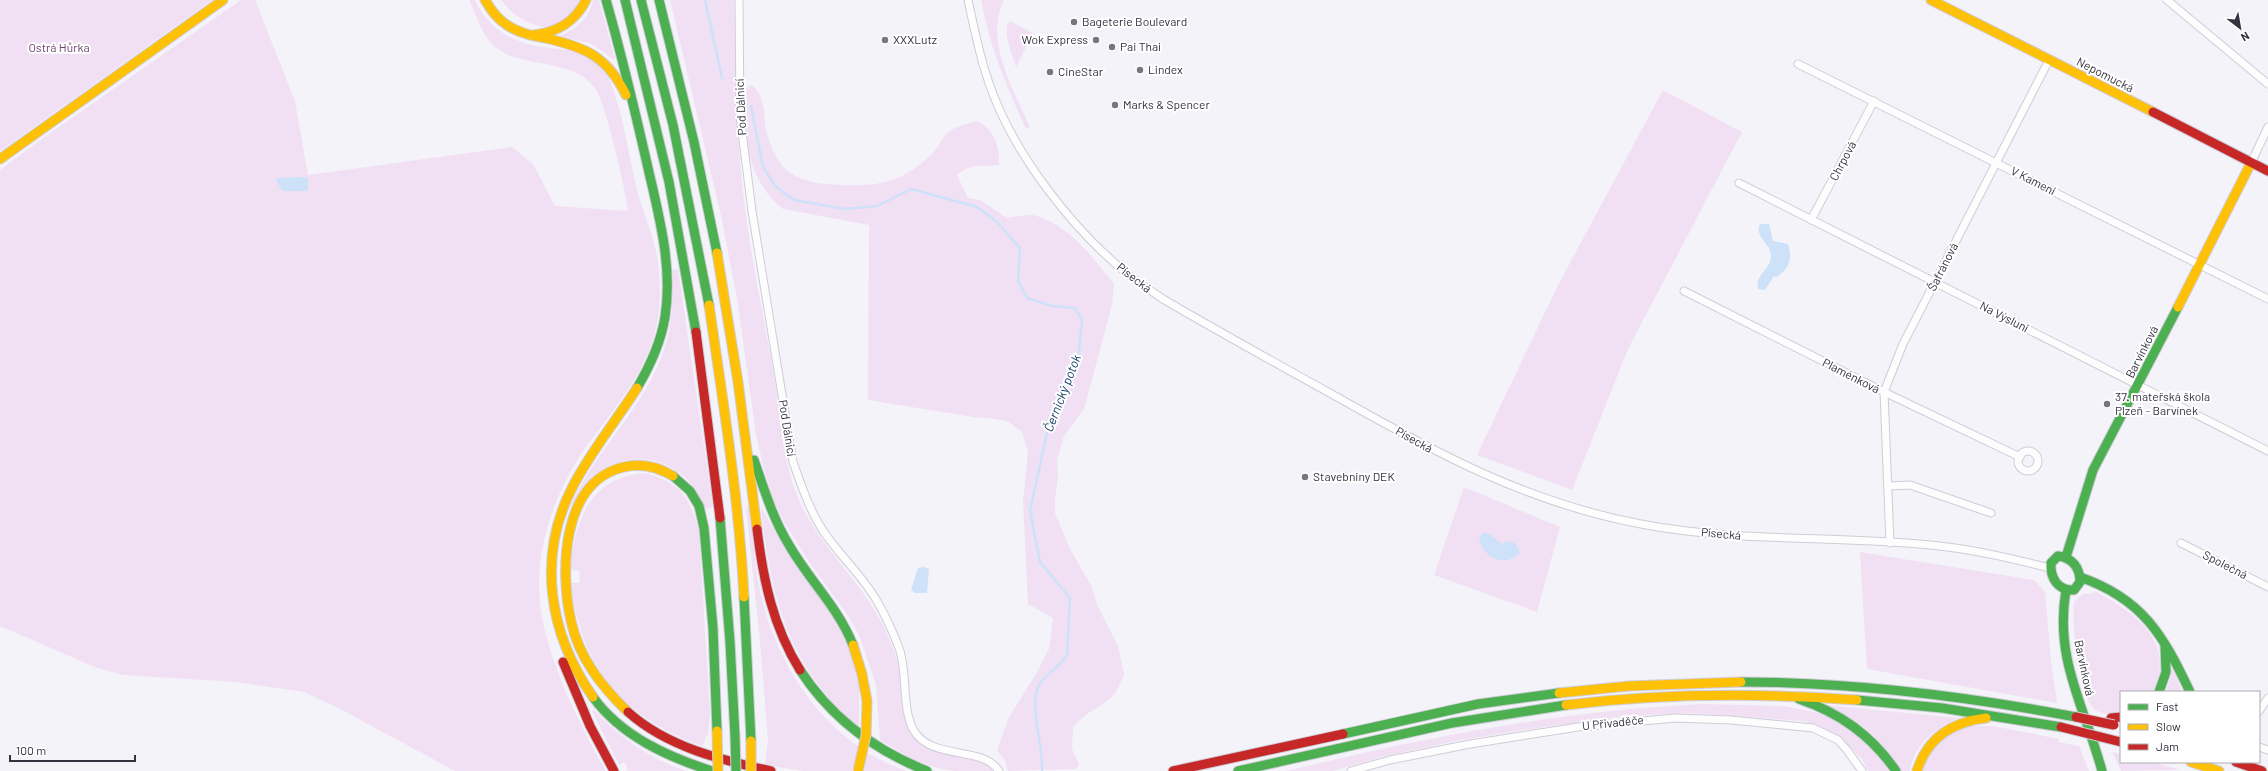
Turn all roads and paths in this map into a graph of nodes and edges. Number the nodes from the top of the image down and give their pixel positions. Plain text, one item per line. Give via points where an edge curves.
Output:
1 (223, 0) edge
2 (485, 0) edge
3 (586, 0) edge
4 (606, 0) edge
5 (625, 0) edge
6 (641, 0) edge
7 (659, 0) edge
8 (739, 0) edge
9 (968, 0) edge
10 (1930, 0) edge
11 (2167, 0) edge
12 (526, 35) junction
13 (2049, 60) junction
14 (1798, 64) dead end
15 (2268, 84) edge
16 (1874, 101) junction
17 (636, 114) junction
18 (2268, 127) edge
19 (0, 159) edge
20 (1995, 162) junction
21 (2251, 163) junction
22 (2268, 172) edge
23 (1739, 183) dead end
24 (1811, 220) junction
25 (2200, 265) junction
26 (1935, 282) junction
27 (1684, 291) dead end
28 (2268, 299) edge
29 (2138, 385) junction
30 (1884, 392) junction
31 (745, 435) junction
32 (2268, 452) edge
33 (2020, 457) dead end
34 (1888, 486) junction
35 (1991, 513) dead end
36 (1890, 543) junction
37 (2181, 543) dead end
38 (2066, 557) junction
39 (2050, 568) junction
40 (2080, 576) junction
41 (2268, 587) edge
42 (2066, 590) junction
43 (557, 628) junction
44 (2162, 636) junction
45 (2159, 691) edge
46 (2190, 691) edge
47 (1776, 694) junction
48 (2268, 698) edge
49 (2260, 710) edge
50 (2008, 717) junction
51 (2115, 724) edge
52 (2120, 742) edge
53 (2194, 763) edge
54 (2239, 763) edge
55 (2258, 763) edge
56 (2268, 770) edge
57 (614, 771) edge
58 (712, 771) edge
59 (718, 771) edge
60 (736, 771) edge
61 (752, 771) edge
62 (770, 771) edge
63 (858, 771) edge
64 (927, 771) edge
65 (999, 771) edge
66 (1173, 771) edge
67 (1238, 771) edge
68 (1351, 771) edge
69 (1862, 771) edge
70 (1896, 771) edge
71 (1916, 771) edge
72 (2102, 771) edge
73 (2218, 771) edge
74 (2262, 771) edge

1 - 19 main road
2 - 12 main road via 502,23
3 - 12 main road via 576,17 564,26 549,33
4 - 17 main road
5 - 60 main road, bridge via 658,130 693,308 725,556
6 - 61 main road, bridge via 673,125 709,306 728,435 742,559
7 - 31 main road via 697,154 711,224
8 - 65 street, Pod Dálnicí via 740,116 752,210 793,462 805,496 821,528 877,600 899,649 914,730 932,747 977,757 996,766
9 - 36 street, Písecká via 982,64 993,94 1036,173 1088,237 1124,271 1163,299 1444,457 1529,494 1639,524 1681,531
10 - 13 main road, Nepomucká
11 - 15 street
12 - 17 main road via 574,46 597,56 615,75
13 - 20 street, Šafránová
13 - 21 main road, Nepomucká
14 - 16 street, V Kamení
16 - 20 street, V Kamení
16 - 24 street, Chrpová
17 - 43 main road via 665,255 665,319 654,358 641,384 580,473 561,512 553,542 551,571 552,600
18 - 21 street
20 - 25 street, V Kamení
20 - 26 street, Šafránová
21 - 22 main road, Nepomucká
21 - 25 main road, Barvínková
23 - 24 street, Na Výsluní
24 - 26 street, Na Výsluní
25 - 28 street, V Kamení
25 - 29 main road, Barvínková
26 - 29 street, Na Výsluní
26 - 30 street, Šafránová via 1902,344
27 - 30 street, Plaménková
29 - 32 street, Na Výsluní
29 - 38 main road, Barvínková via 2093,470
30 - 33 street, Plaménková
30 - 34 street, Šafránová
31 - 63 main road, bridge via 779,527 797,558 830,601 851,637 863,673 867,701 866,735
31 - 64 main road via 766,585 789,652 816,694 845,723 876,747
34 - 35 street via 1910,485
34 - 36 street, Šafránová
36 - 39 street, Písecká via 1980,552
37 - 41 street, Společná
38 - 39 main road via 2055,558
38 - 40 main road via 2076,564
39 - 42 main road via 2055,581
40 - 42 main road via 2077,588
40 - 44 main road via 2104,585 2128,599
42 - 72 main road, Barvínková via 2063,619 2070,675 2075,695 2098,752
43 - 57 main road via 555,637 568,677 598,744
43 - 58 main road via 578,675 590,694 610,716 649,745
44 - 45 main road via 2167,665
44 - 46 main road
47 - 50 main road via 1901,702
47 - 67 main road via 1652,697 1531,709 1435,726
47 - 70 main road via 1816,705 1853,724 1873,740
48 - 49 street
50 - 52 main road, bridge
50 - 71 main road via 1972,719 1950,728 1930,742
51 - 66 main road, bridge via 1951,694 1857,684 1742,680 1644,683 1478,704
53 - 73 main road
54 - 74 main road
55 - 56 main road
59 - 62 main road, bridge via 717,731 710,589 705,534 699,506 687,487 664,470 643,464 618,468 600,478 585,495 567,543 567,603 573,631 585,660 614,701 654,732 684,747 721,760
68 - 69 street, U Přivaděče via 1390,760 1578,727 1675,718 1731,720 1813,728 1838,740

